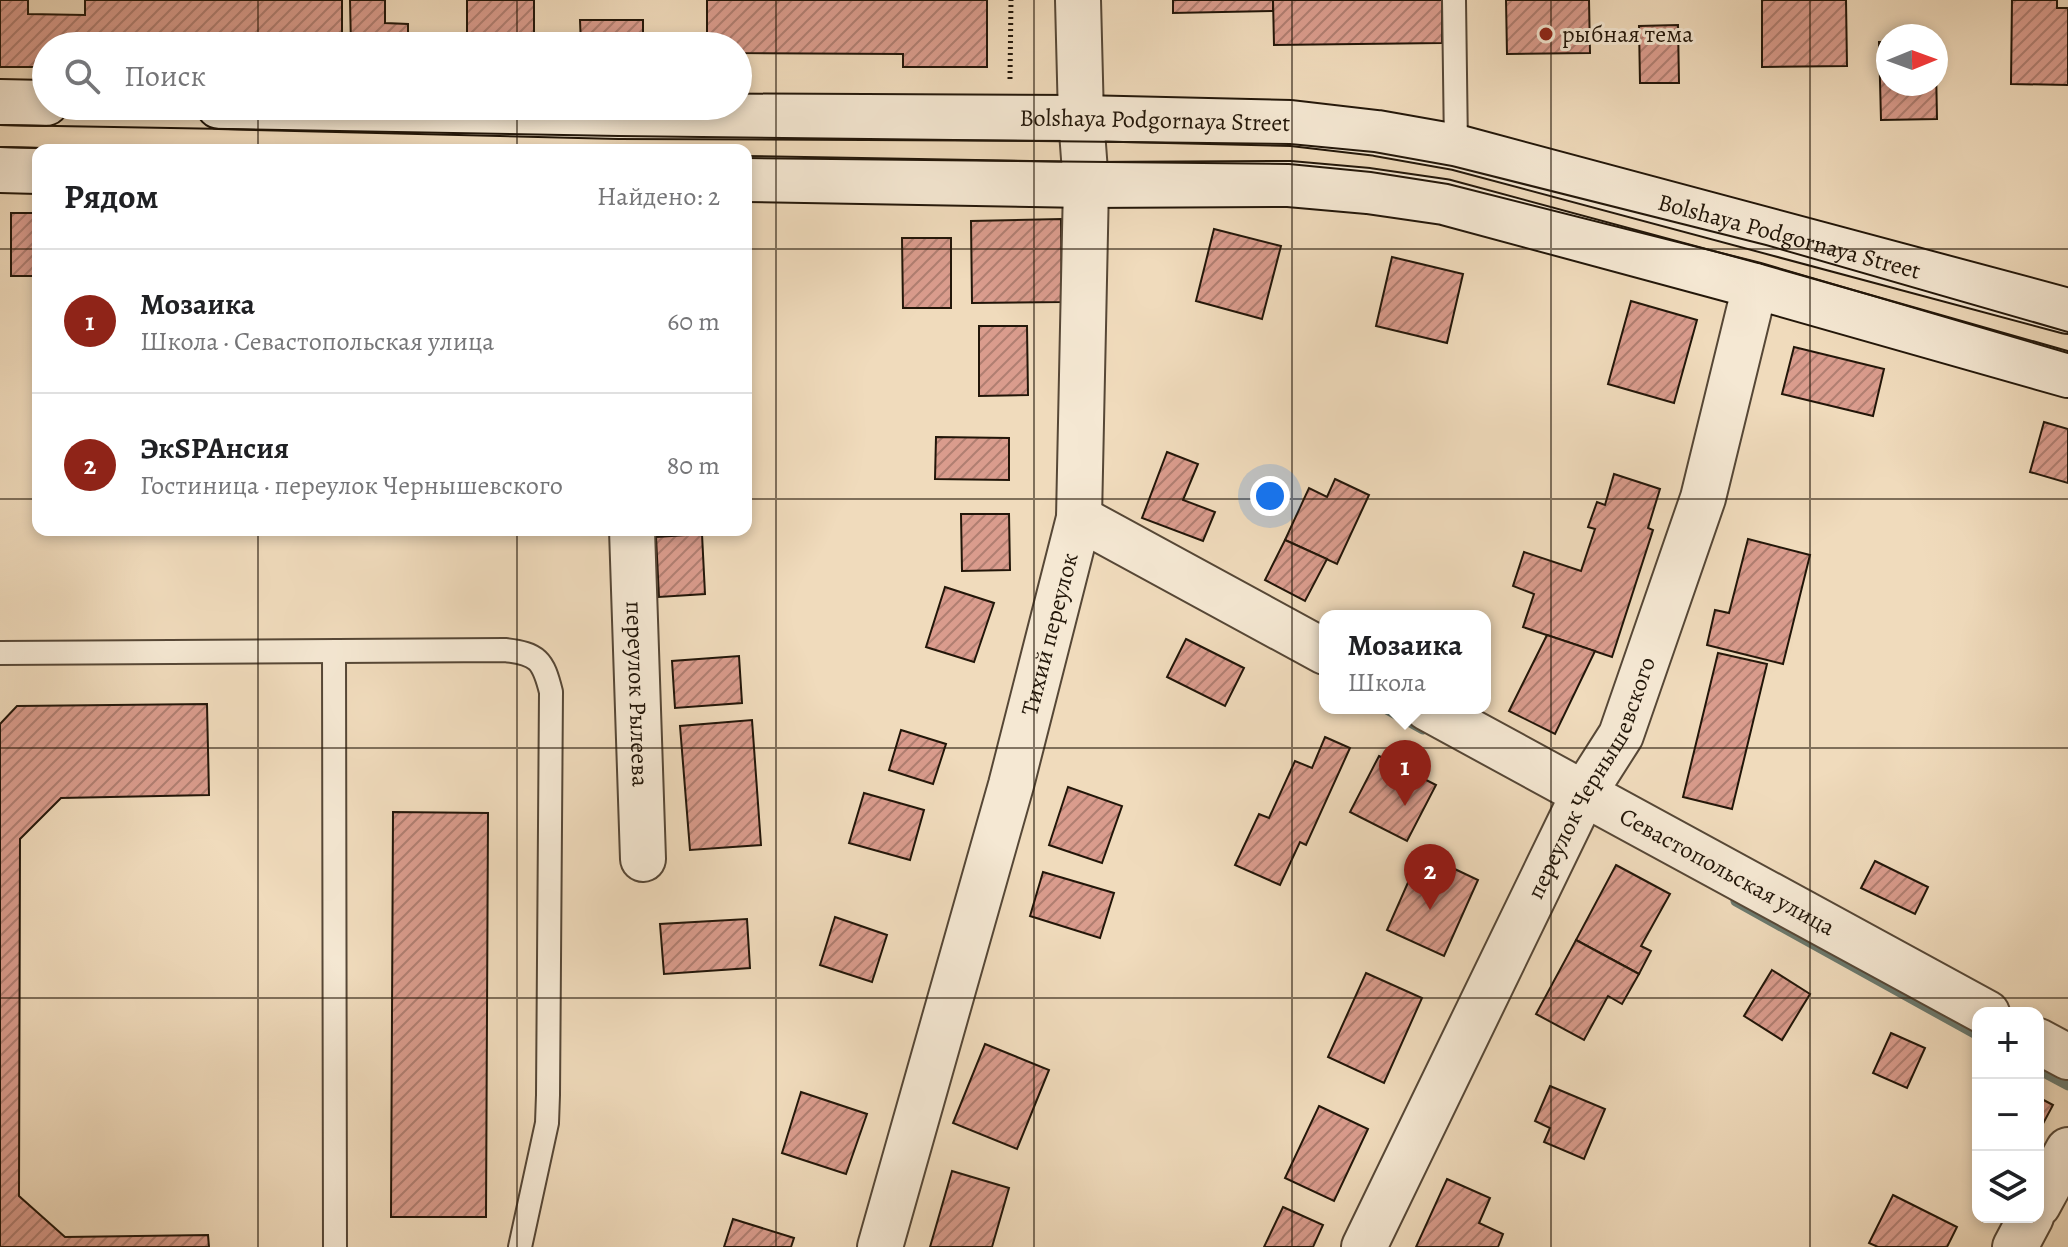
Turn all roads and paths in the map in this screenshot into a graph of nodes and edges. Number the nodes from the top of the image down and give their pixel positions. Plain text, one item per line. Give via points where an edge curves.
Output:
1 (1011, 0) edge
2 (1078, 0) edge
3 (1454, 0) edge
4 (0, 102) edge
5 (32, 103) edge
6 (752, 117) edge
7 (1009, 118) junction
8 (1081, 118) junction
9 (1456, 147) junction
10 (0, 170) edge
11 (32, 171) edge
12 (752, 179) edge
13 (1086, 185) junction
14 (1755, 286) junction
15 (2068, 311) edge
16 (2068, 375) edge
17 (1079, 518) junction
18 (632, 536) edge
19 (1319, 649) edge
20 (334, 652) junction
21 (0, 653) edge
22 (1438, 714) edge
23 (1584, 793) junction
24 (643, 859) dead end
25 (1976, 1007) edge
26 (2044, 1044) edge
27 (2068, 1057) edge
28 (2068, 1150) edge
29 (2044, 1194) edge
30 (2028, 1223) edge
31 (335, 1247) edge
32 (520, 1247) edge
33 (880, 1247) edge
34 (1364, 1247) edge
35 (2015, 1247) edge

1 - 7 path
2 - 8 street, Тихий переулок
3 - 9 lane
4 - 5 street
6 - 7 street, Bolshaya Podgornaya Street
7 - 8 street, Bolshaya Podgornaya Street
8 - 9 street, Bolshaya Podgornaya Street via 1291,123
8 - 13 street, Тихий переулок
9 - 15 street, Bolshaya Podgornaya Street
10 - 11 street
12 - 13 street
13 - 14 street via 1289,184 1444,202
13 - 17 street, Тихий переулок
14 - 16 street
14 - 23 street, переулок Чернышевского via 1698,513 1621,735
17 - 19 street
17 - 33 street, Тихий переулок via 1011,785
18 - 24 street, переулок Рылеева
20 - 21 lane
20 - 31 lane
20 - 32 lane via 505,650 527,653 545,666 551,692 548,1095 542,1150
22 - 23 street, Севастопольская улица
23 - 25 street, Севастопольская улица
23 - 34 street, переулок Чернышевского
26 - 27 street
28 - 29 street
30 - 35 street

